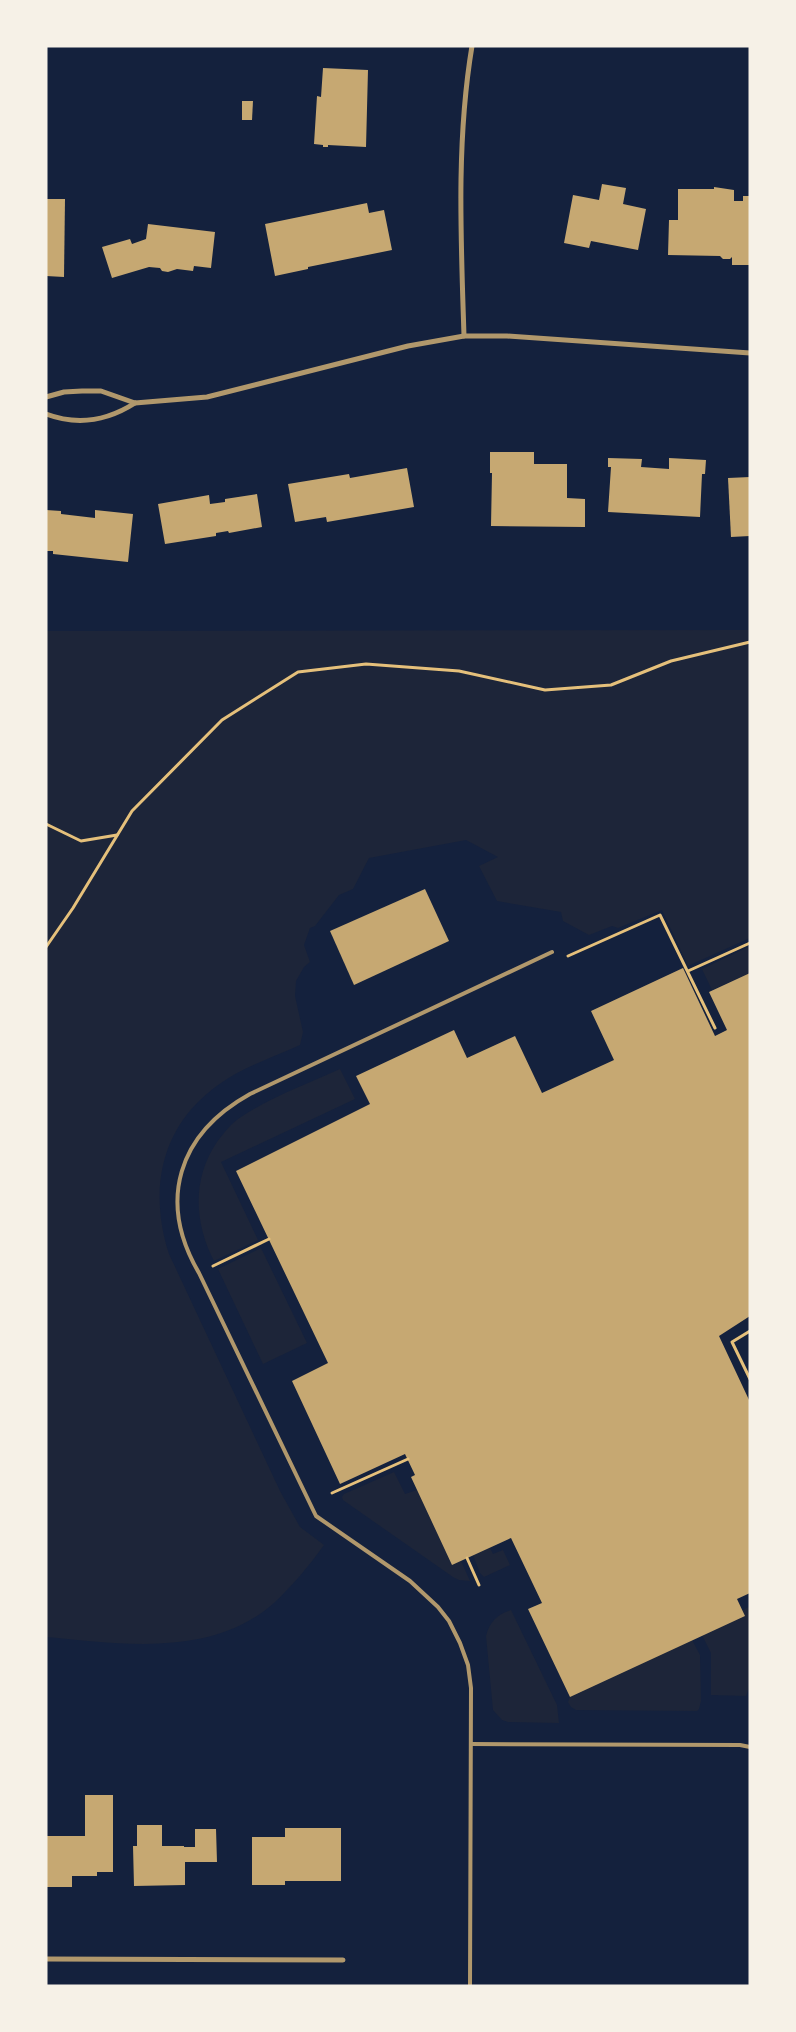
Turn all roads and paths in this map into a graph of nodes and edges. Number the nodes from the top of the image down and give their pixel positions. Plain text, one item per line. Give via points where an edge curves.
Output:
1 (472, 46) edge
2 (464, 336) junction
3 (750, 353) edge
4 (46, 397) edge
5 (135, 403) junction
6 (46, 414) edge
7 (750, 642) edge
8 (46, 824) edge
9 (118, 835) junction
10 (750, 943) edge
11 (46, 947) edge
12 (552, 952) joint
13 (688, 971) junction
14 (715, 1028) dead end
15 (269, 1239) dead end
16 (199, 1273) junction
17 (750, 1331) edge
18 (750, 1379) edge
19 (408, 1460) dead end
20 (332, 1493) dead end
21 (467, 1558) dead end
22 (479, 1585) dead end
23 (471, 1744) junction
24 (750, 1747) edge
25 (46, 1959) edge
26 (343, 1960) dead end
27 (470, 1986) edge

1 - 2 street via 460,193
2 - 3 street via 507,336
2 - 5 street via 408,346 207,398
4 - 5 street via 64,392 100,392
5 - 6 street via 104,418 87,421 72,421
7 - 9 path via 671,661 610,685 545,690 459,671 366,664 298,672 222,720 132,811
8 - 9 path via 81,841
9 - 11 path
10 - 13 path
12 - 13 path via 556,961 660,914
12 - 16 lane via 250,1094 229,1105 212,1120 197,1138 187,1158 177,1197 182,1237
13 - 14 path
15 - 16 path
16 - 23 lane via 316,1516 418,1587 449,1621 468,1665
17 - 18 path via 732,1342
19 - 20 path
21 - 22 path
23 - 24 lane
23 - 27 lane
25 - 26 street

